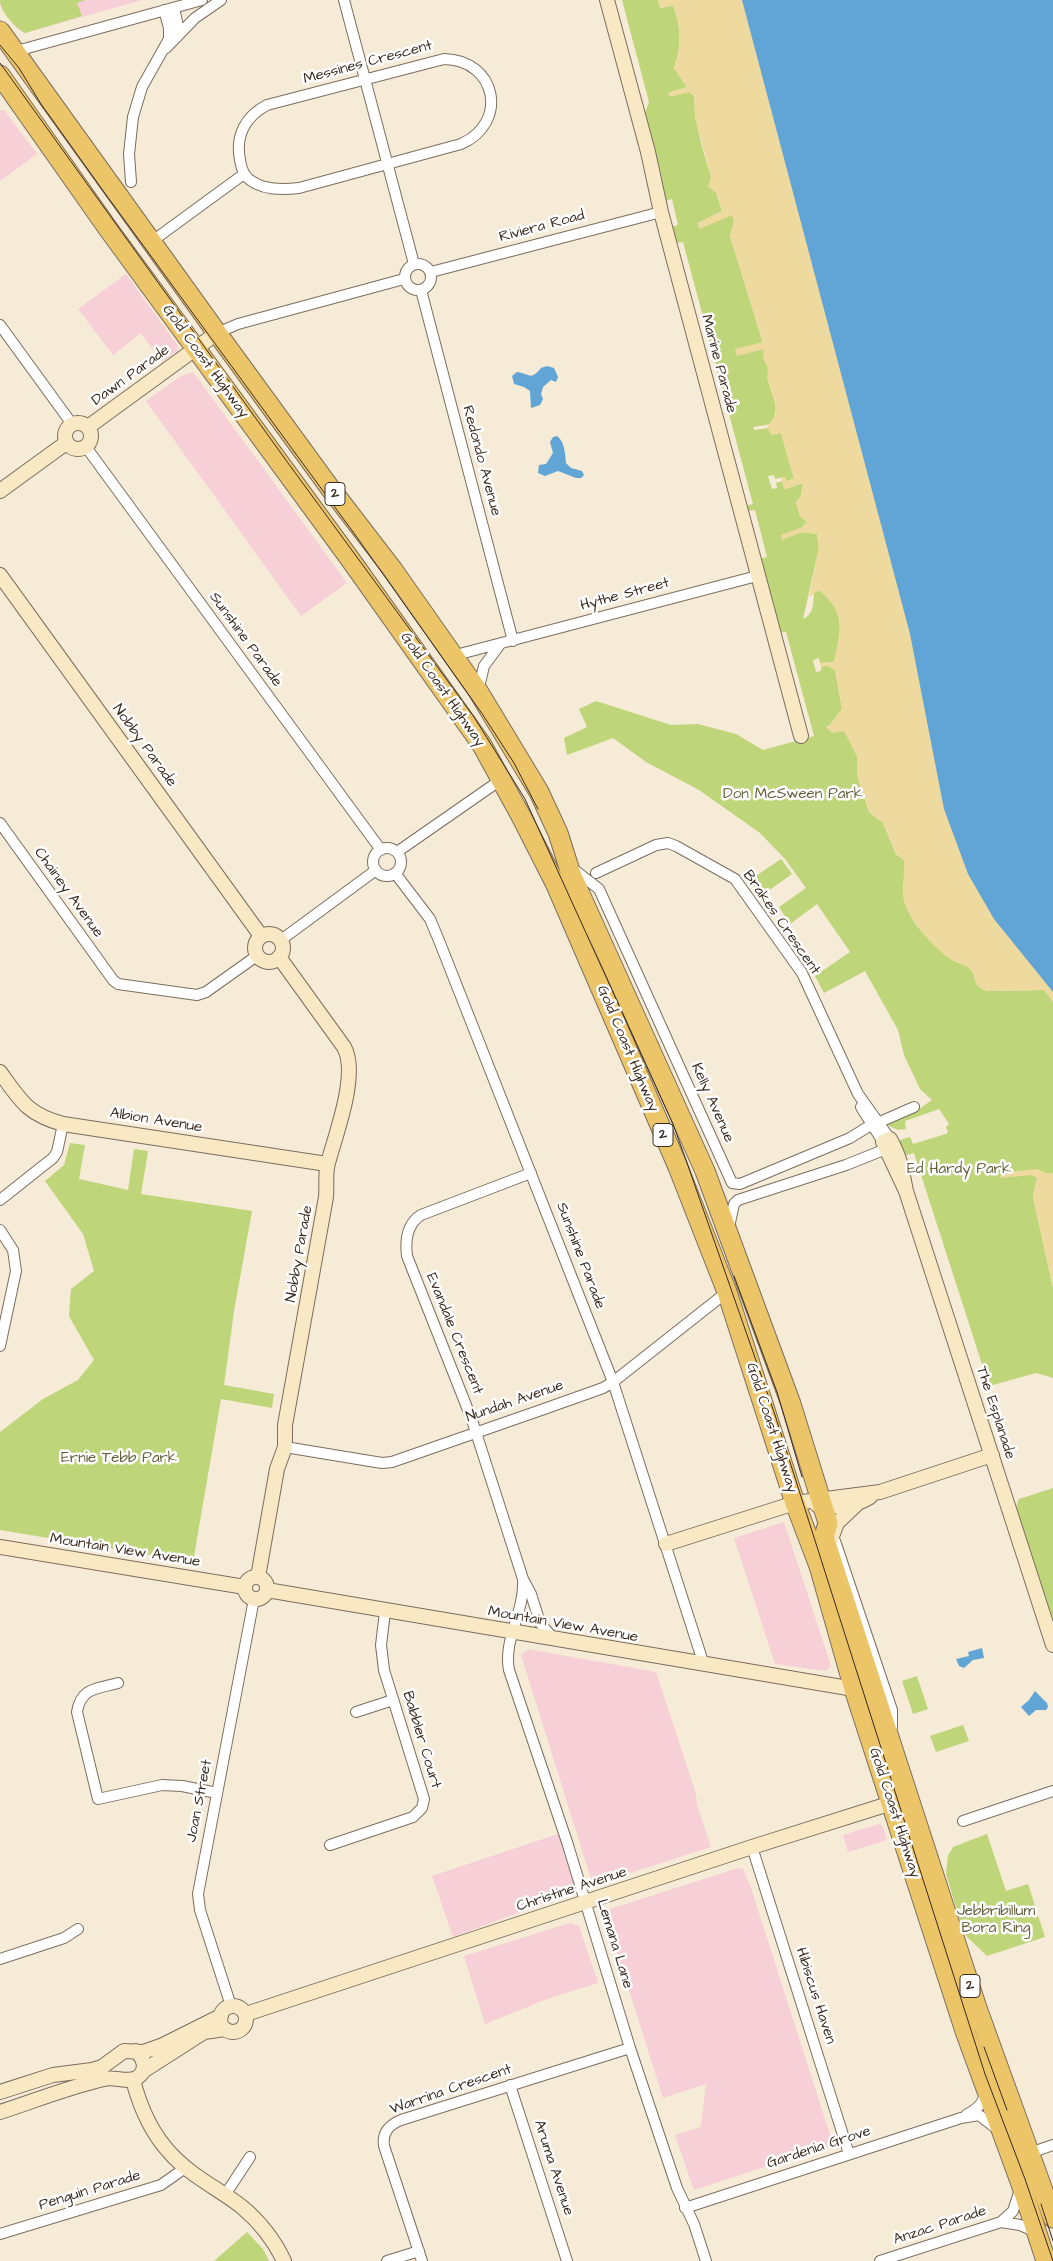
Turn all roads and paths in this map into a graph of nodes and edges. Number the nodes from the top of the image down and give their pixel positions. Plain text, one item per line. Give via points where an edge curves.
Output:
1 (202, 0) edge
2 (221, 0) edge
3 (344, 0) edge
4 (607, 0) edge
5 (169, 9) junction
6 (0, 31) edge
7 (177, 36) junction
8 (164, 50) junction
9 (13, 52) junction
10 (0, 75) edge
11 (364, 79) junction
12 (387, 164) junction
13 (244, 174) junction
14 (131, 182) dead end
15 (661, 212) junction
16 (151, 242) junction
17 (414, 264) junction
18 (430, 272) junction
19 (404, 279) junction
20 (421, 290) junction
21 (0, 326) edge
22 (217, 333) junction
23 (195, 349) junction
24 (72, 424) junction
25 (88, 427) junction
26 (66, 443) junction
27 (86, 447) junction
28 (0, 491) edge
29 (0, 575) edge
30 (757, 576) junction
31 (517, 640) junction
32 (501, 643) junction
33 (452, 656) junction
34 (478, 691) junction
35 (801, 736) dead end
36 (502, 779) junction
37 (0, 823) edge
38 (381, 850) junction
39 (397, 852) junction
40 (568, 864) junction
41 (376, 870) junction
42 (395, 873) junction
43 (596, 873) dead end
44 (261, 936) junction
45 (281, 940) junction
46 (258, 955) junction
47 (279, 957) junction
48 (0, 1072) edge
49 (914, 1107) dead end
50 (64, 1124) junction
51 (876, 1124) junction
52 (888, 1144) junction
53 (327, 1164) junction
54 (531, 1173) junction
55 (0, 1200) edge
56 (0, 1230) edge
57 (728, 1233) junction
58 (727, 1292) junction
59 (0, 1346) edge
60 (613, 1382) junction
61 (476, 1431) junction
62 (285, 1447) junction
63 (992, 1455) junction
64 (880, 1492) junction
65 (795, 1503) junction
66 (822, 1503) junction
67 (859, 1504) junction
68 (666, 1544) junction
69 (833, 1546) junction
70 (0, 1547) edge
71 (258, 1577) junction
72 (523, 1579) junction
73 (245, 1587) junction
74 (267, 1590) junction
75 (254, 1599) junction
76 (385, 1612) junction
77 (513, 1633) junction
78 (554, 1640) junction
79 (1053, 1645) edge
80 (704, 1665) junction
81 (118, 1683) dead end
82 (854, 1689) junction
83 (393, 1700) junction
84 (356, 1712) dead end
85 (1053, 1791) edge
86 (217, 1793) junction
87 (900, 1800) junction
88 (964, 1821) dead end
89 (330, 1845) dead end
90 (752, 1847) junction
91 (585, 1902) junction
92 (78, 1928) dead end
93 (0, 1959) edge
94 (246, 2014) junction
95 (226, 2017) junction
96 (630, 2048) junction
97 (135, 2051) junction
98 (115, 2058) junction
99 (133, 2076) junction
100 (510, 2085) junction
101 (985, 2086) junction
102 (0, 2092) edge
103 (1008, 2096) junction
104 (0, 2112) edge
105 (986, 2112) junction
106 (961, 2118) junction
107 (1053, 2145) edge
108 (1030, 2153) junction
109 (849, 2154) junction
110 (250, 2157) dead end
111 (1012, 2159) junction
112 (185, 2168) junction
113 (1021, 2184) junction
114 (225, 2195) junction
115 (685, 2208) junction
116 (1053, 2218) edge
117 (1001, 2222) junction
118 (1037, 2232) junction
119 (0, 2234) edge
120 (421, 2256) edge
121 (284, 2261) edge
122 (387, 2261) edge
123 (567, 2261) edge
124 (706, 2261) edge
125 (880, 2261) edge
126 (1046, 2261) edge

1 - 5 street
2 - 7 street
3 - 11 street
4 - 15 street, Marine Parade
5 - 7 street via 178,26
5 - 8 street via 169,34
5 - 9 street
6 - 9 highway, Gold Coast Highway / 2
7 - 8 street
8 - 14 street via 142,87 135,107 129,154
9 - 16 highway, Gold Coast Highway / 2
10 - 23 highway, Gold Coast Highway / 2
11 - 12 street
11 - 12 street, Messines Crescent via 431,61 454,59 474,68 488,84 489,116 486,125 471,140
11 - 13 street, Messines Crescent via 258,110 241,133 239,153
12 - 13 street, Messines Crescent via 286,190 263,186 250,181
12 - 17 street
13 - 16 street
15 - 18 street, Riviera Road
15 - 30 street, Marine Parade
16 - 22 highway, Gold Coast Highway / 2
17 - 18 street via 422,264
17 - 19 street via 406,270
18 - 20 street via 431,281
19 - 20 street via 410,288
19 - 22 street via 238,324
20 - 31 street, Redondo Avenue
21 - 24 street
22 - 23 street, Dawn Parade
22 - 33 highway, Gold Coast Highway / 2 via 393,570
23 - 25 street, Dawn Parade
23 - 36 highway, Gold Coast Highway / 2 via 450,699
24 - 25 street via 83,423
24 - 26 street via 65,434
25 - 27 street via 92,434
26 - 27 street via 76,449
26 - 28 street
27 - 38 street, Sunshine Parade
29 - 44 street, Nobby Parade
30 - 31 street, Hythe Street
30 - 35 street, Marine Parade
31 - 32 street, Hythe Street
32 - 33 street, Hythe Street
32 - 34 street via 484,666
33 - 34 highway, Gold Coast Highway / 2
34 - 40 highway, Gold Coast Highway / 2 via 539,792
36 - 39 street
36 - 58 highway, Gold Coast Highway / 2 via 556,885 610,1007 678,1166
37 - 46 street, Chainey Avenue via 113,980 126,986 197,995
38 - 39 street
38 - 41 street via 374,861
39 - 42 street via 401,866
40 - 51 street, Kelly Avenue via 599,889 732,1183 740,1184
40 - 57 highway, Gold Coast Highway / 2 via 676,1102
41 - 42 street via 383,875
41 - 45 street
42 - 54 street, Sunshine Parade via 430,919
43 - 51 street, Brakes Crescent via 665,843 732,877 802,973 858,1094 862,1111
44 - 45 street via 270,934
44 - 46 street via 255,947
45 - 47 street via 283,949
46 - 47 street via 268,961
47 - 53 street, Nobby Parade via 348,1054 348,1082
48 - 50 street, Albion Avenue via 33,1112
49 - 51 street, Kelly Avenue
50 - 53 street, Albion Avenue
50 - 55 street via 53,1158
51 - 52 street, Brakes Crescent
52 - 57 street via 846,1165 738,1200 732,1211
52 - 63 street, The Esplanade via 902,1164 906,1191
53 - 62 street, Nobby Parade via 326,1197 285,1425
54 - 60 street, Sunshine Parade
54 - 61 street, Evandale Crescent via 420,1215 414,1219 408,1233 407,1256
56 - 59 street via 13,1250 16,1271
57 - 66 highway, Gold Coast Highway / 2 via 792,1404
58 - 60 street, Nundah Avenue
58 - 65 highway, Gold Coast Highway / 2
60 - 61 street, Nundah Avenue
60 - 68 street, Sunshine Parade
61 - 62 street, Nundah Avenue via 382,1463
61 - 72 street, Evandale Crescent
62 - 71 street, Nobby Parade via 277,1468
63 - 64 street
63 - 79 street, The Esplanade
64 - 66 street
64 - 67 street
65 - 66 street
65 - 68 street
65 - 82 highway, Gold Coast Highway / 2 via 820,1566
66 - 67 street via 840,1508
66 - 69 highway, Gold Coast Highway / 2
67 - 69 street via 840,1518
68 - 80 street, Sunshine Parade
69 - 87 highway, Gold Coast Highway / 2 via 889,1738
70 - 73 street, Mountain View Avenue
71 - 73 street via 250,1578
71 - 74 street via 266,1583
72 - 77 street, Evandale Crescent via 522,1602
72 - 78 street, Evandale Crescent via 540,1623
73 - 75 street via 246,1594
74 - 75 street via 261,1598
74 - 76 street, Mountain View Avenue
75 - 86 street, Joan Street
76 - 77 street, Mountain View Avenue
76 - 83 street, Babbler Court via 381,1651
77 - 78 street, Mountain View Avenue
77 - 91 street, Lemana Lane via 507,1654 510,1670
78 - 80 street, Mountain View Avenue
80 - 82 street, Mountain View Avenue
81 - 86 street via 85,1693 77,1712 98,1800 162,1786 182,1786
82 - 87 highway, Gold Coast Highway / 2
83 - 84 street
83 - 89 street, Babbler Court via 423,1792 422,1808 413,1817
85 - 88 street
86 - 95 street, Joan Street via 198,1894
87 - 90 street, Christine Avenue
87 - 101 highway, Gold Coast Highway / 2
87 - 103 highway, Gold Coast Highway / 2
90 - 91 street, Christine Avenue
90 - 109 street, Hibiscus Haven
91 - 94 street, Christine Avenue
91 - 96 street, Lemana Lane
92 - 93 street via 64,1938
94 - 95 street via 241,2008
94 - 95 street via 246,2023 233,2032
95 - 97 street via 163,2045 143,2052
95 - 99 street
96 - 100 street, Warrina Crescent
96 - 115 street, Lemana Lane
97 - 98 street via 124,2051
97 - 99 street via 143,2060
98 - 99 street via 115,2070
98 - 102 street via 92,2070 53,2075
99 - 104 street via 106,2078
99 - 112 street via 145,2116 171,2155
100 - 120 street, Warrina Crescent via 401,2120 386,2130 384,2146
100 - 123 street, Aruma Avenue
101 - 105 highway, Gold Coast Highway / 2
101 - 106 street, Gardenia Grove via 985,2098 980,2106
103 - 105 street, Gardenia Grove
103 - 108 highway, Gold Coast Highway / 2
105 - 106 street, Gardenia Grove
105 - 111 highway, Gold Coast Highway / 2 via 1003,2136
106 - 109 street, Gardenia Grove
107 - 108 street
108 - 111 street
108 - 116 highway, Gold Coast Highway / 2
109 - 115 street, Gardenia Grove
110 - 114 street
111 - 113 highway, Gold Coast Highway / 2
112 - 114 street
112 - 119 street, Penguin Parade via 161,2185
113 - 117 street via 1013,2211
113 - 118 highway, Gold Coast Highway / 2
114 - 121 street via 254,2218 272,2238
115 - 124 street, Lemana Lane
117 - 118 street, Anzac Parade
117 - 125 street, Anzac Parade
118 - 126 highway, Gold Coast Highway / 2
120 - 122 street

